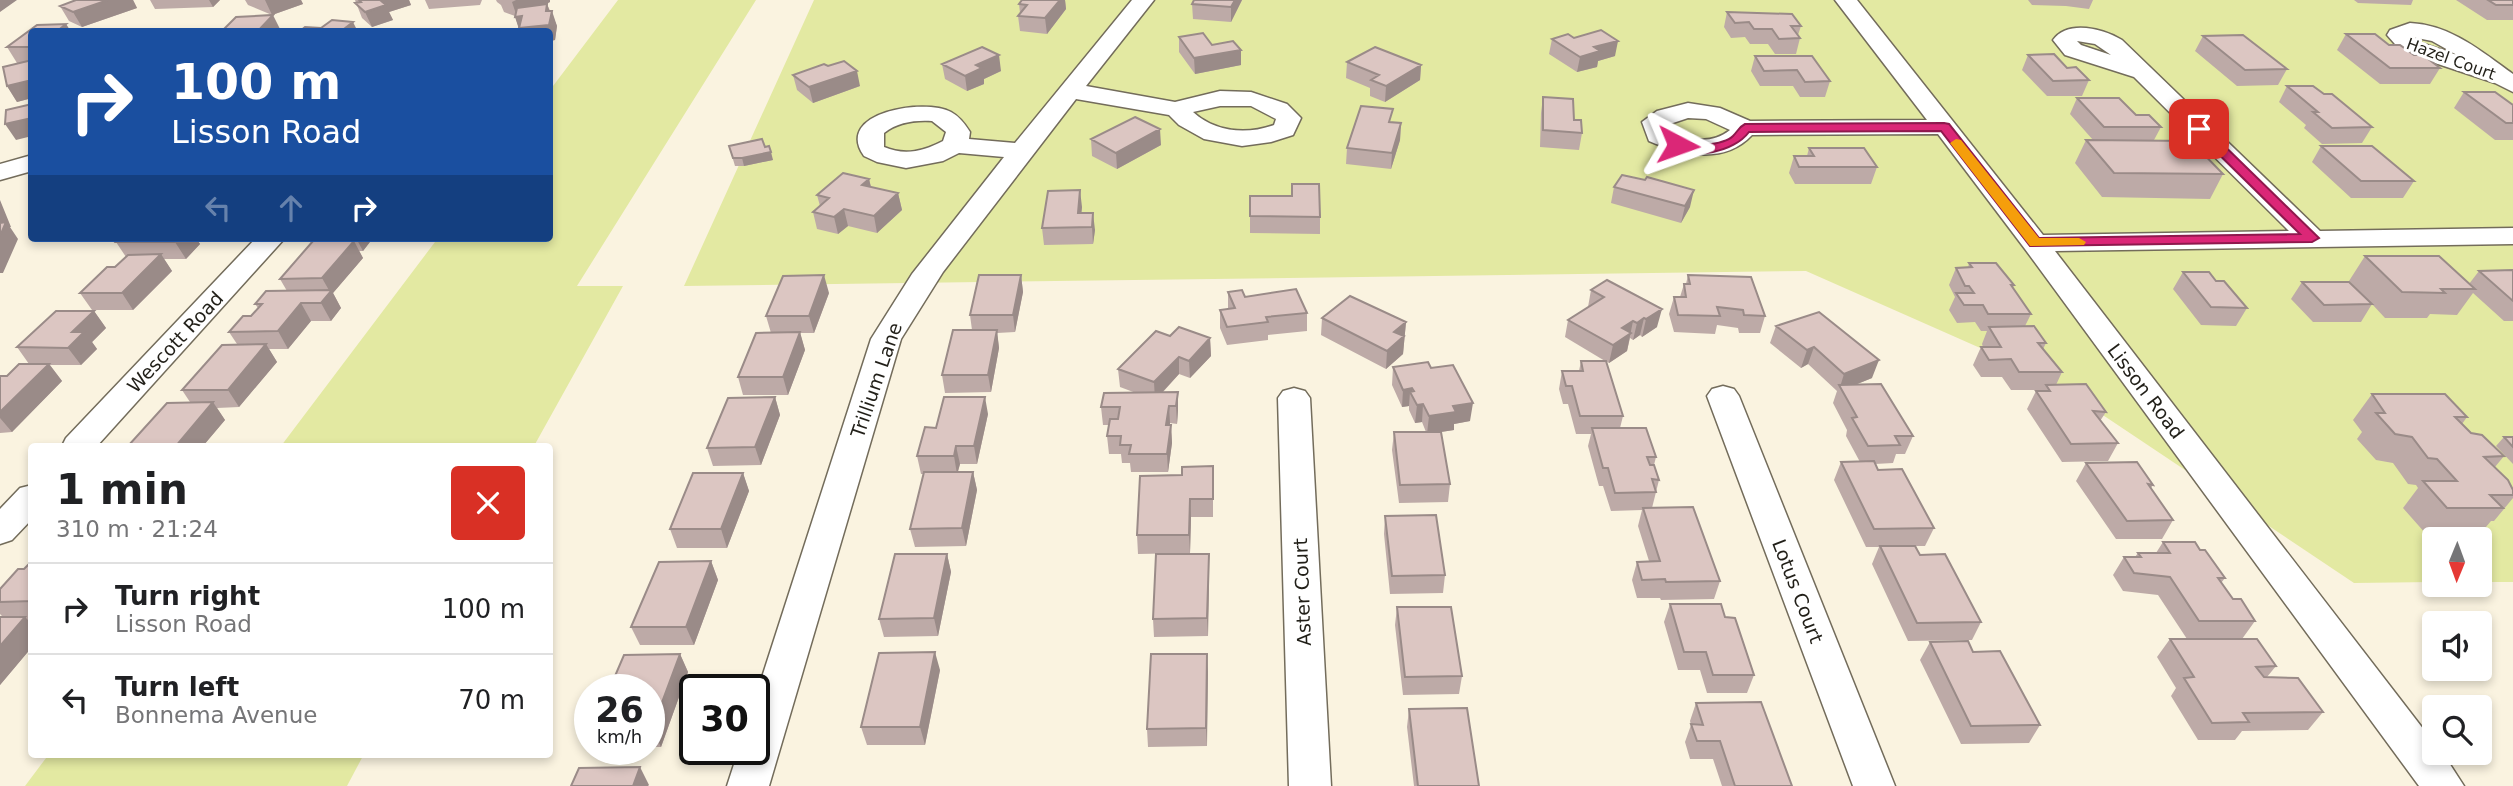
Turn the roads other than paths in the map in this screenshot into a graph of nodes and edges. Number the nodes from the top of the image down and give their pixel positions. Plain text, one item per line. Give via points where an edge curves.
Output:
1 (1143, 0) edge
2 (1846, 0) edge
3 (2141, 72) dead end
4 (1072, 91) junction
5 (1177, 109) dead end
6 (1944, 127) junction
7 (1745, 128) dead end
8 (955, 145) dead end
9 (1020, 151) junction
10 (28, 164) edge
11 (0, 172) edge
12 (2513, 236) edge
13 (2312, 238) junction
14 (267, 242) edge
15 (2035, 243) junction
16 (1723, 396) dead end
17 (1294, 398) dead end
18 (81, 443) edge
19 (28, 501) edge
20 (0, 531) edge
21 (748, 786) edge
22 (1310, 786) edge
23 (1874, 786) edge
24 (2443, 786) edge

1 - 4 street, Trillium Lane
2 - 6 street, Lisson Road
3 - 13 street
4 - 5 street
4 - 9 street, Trillium Lane
6 - 7 street
6 - 15 street, Lisson Road
8 - 9 street
9 - 21 street, Trillium Lane via 903,305 886,339
10 - 11 street
12 - 13 street
13 - 15 street
14 - 18 street, Wescott Road
15 - 24 street, Lisson Road
16 - 23 street, Lotus Court
17 - 22 street, Aster Court
19 - 20 street

